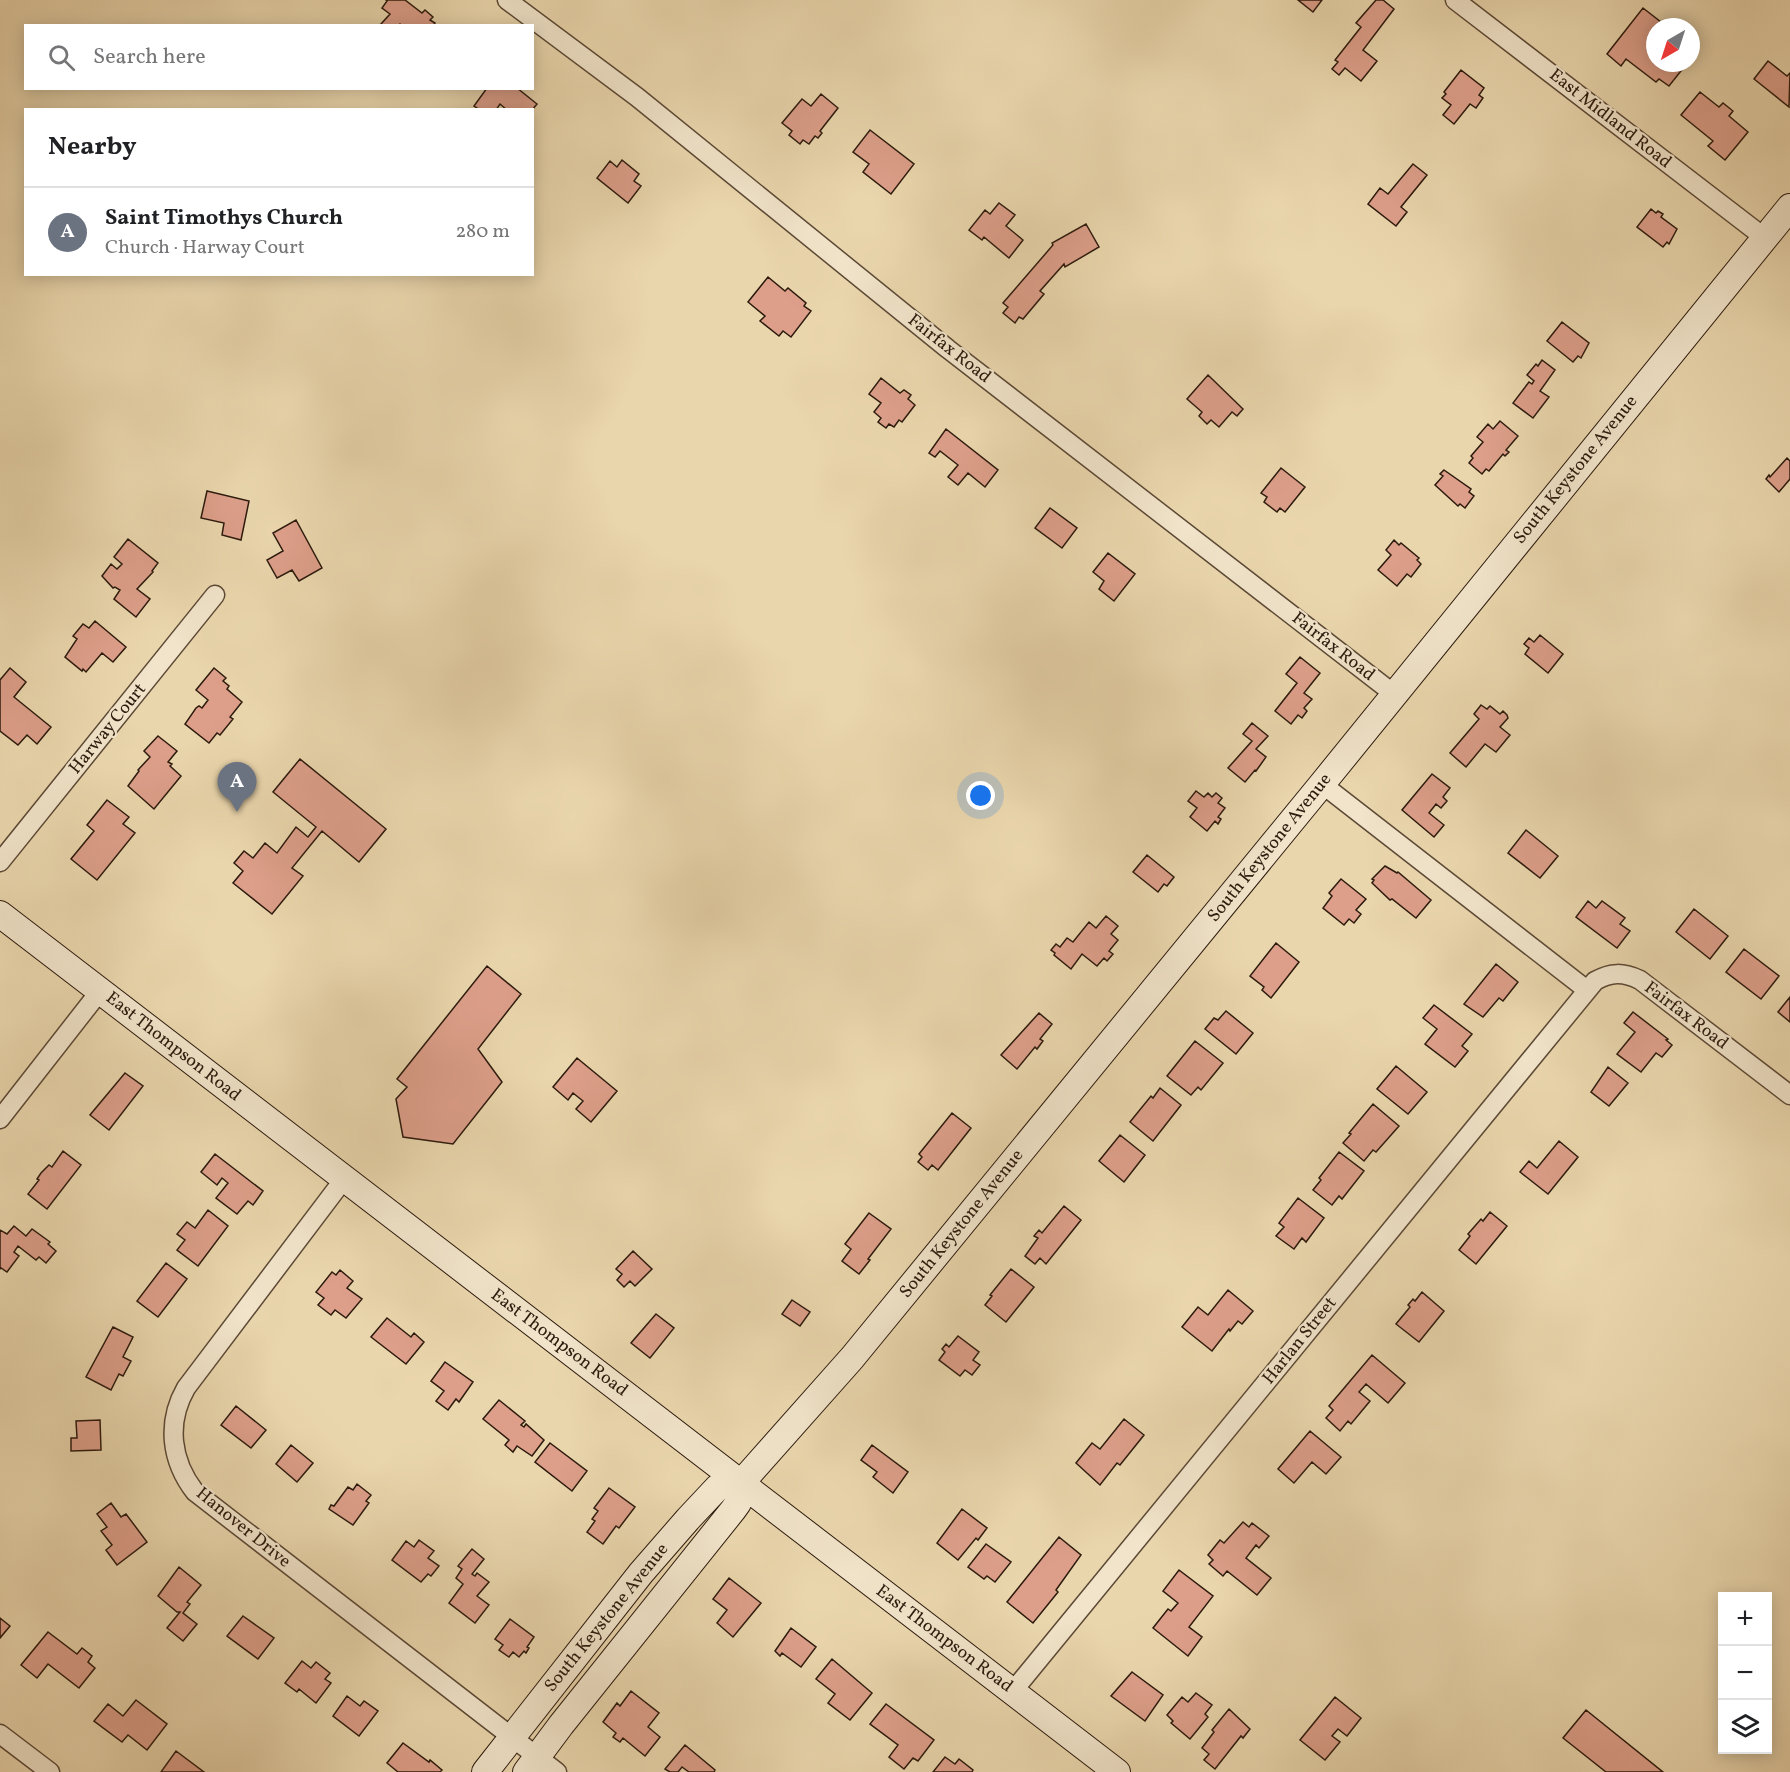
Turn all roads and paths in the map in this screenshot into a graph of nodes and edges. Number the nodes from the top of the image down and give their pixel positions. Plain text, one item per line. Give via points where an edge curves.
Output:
1 (507, 0) edge
2 (1455, 0) edge
3 (1790, 207) edge
4 (1765, 238) junction
5 (215, 595) dead end
6 (1394, 694) junction
7 (1322, 784) junction
8 (0, 862) edge
9 (0, 914) edge
10 (1587, 990) junction
11 (100, 991) junction
12 (1790, 1095) edge
13 (0, 1119) edge
14 (344, 1179) junction
15 (742, 1482) junction
16 (1013, 1691) junction
17 (0, 1734) edge
18 (512, 1737) junction
19 (540, 1767) edge
20 (50, 1772) edge
21 (485, 1772) edge
22 (1117, 1772) edge

1 - 6 street, Fairfax Road via 637,97 948,349
2 - 4 street, East Midland Road
3 - 4 main road, South Keystone Avenue
4 - 6 main road, South Keystone Avenue
5 - 8 street, Harway Court
6 - 7 main road, South Keystone Avenue
7 - 10 street
7 - 15 main road, South Keystone Avenue via 852,1358
9 - 11 main road, East Thompson Road
10 - 12 street, Fairfax Road via 1606,975 1629,975 1640,980
10 - 16 street, Harlan Street
11 - 13 street
11 - 14 main road, East Thompson Road
14 - 15 main road, East Thompson Road
14 - 18 street, Hanover Drive via 186,1388 173,1429 175,1455 195,1492
15 - 16 main road, East Thompson Road
15 - 18 main road, South Keystone Avenue via 718,1488 688,1519
15 - 19 main road, South Keystone Avenue via 738,1503 568,1716
16 - 22 main road, East Thompson Road
17 - 20 street
18 - 19 street, Hanover Drive
18 - 21 main road, South Keystone Avenue

